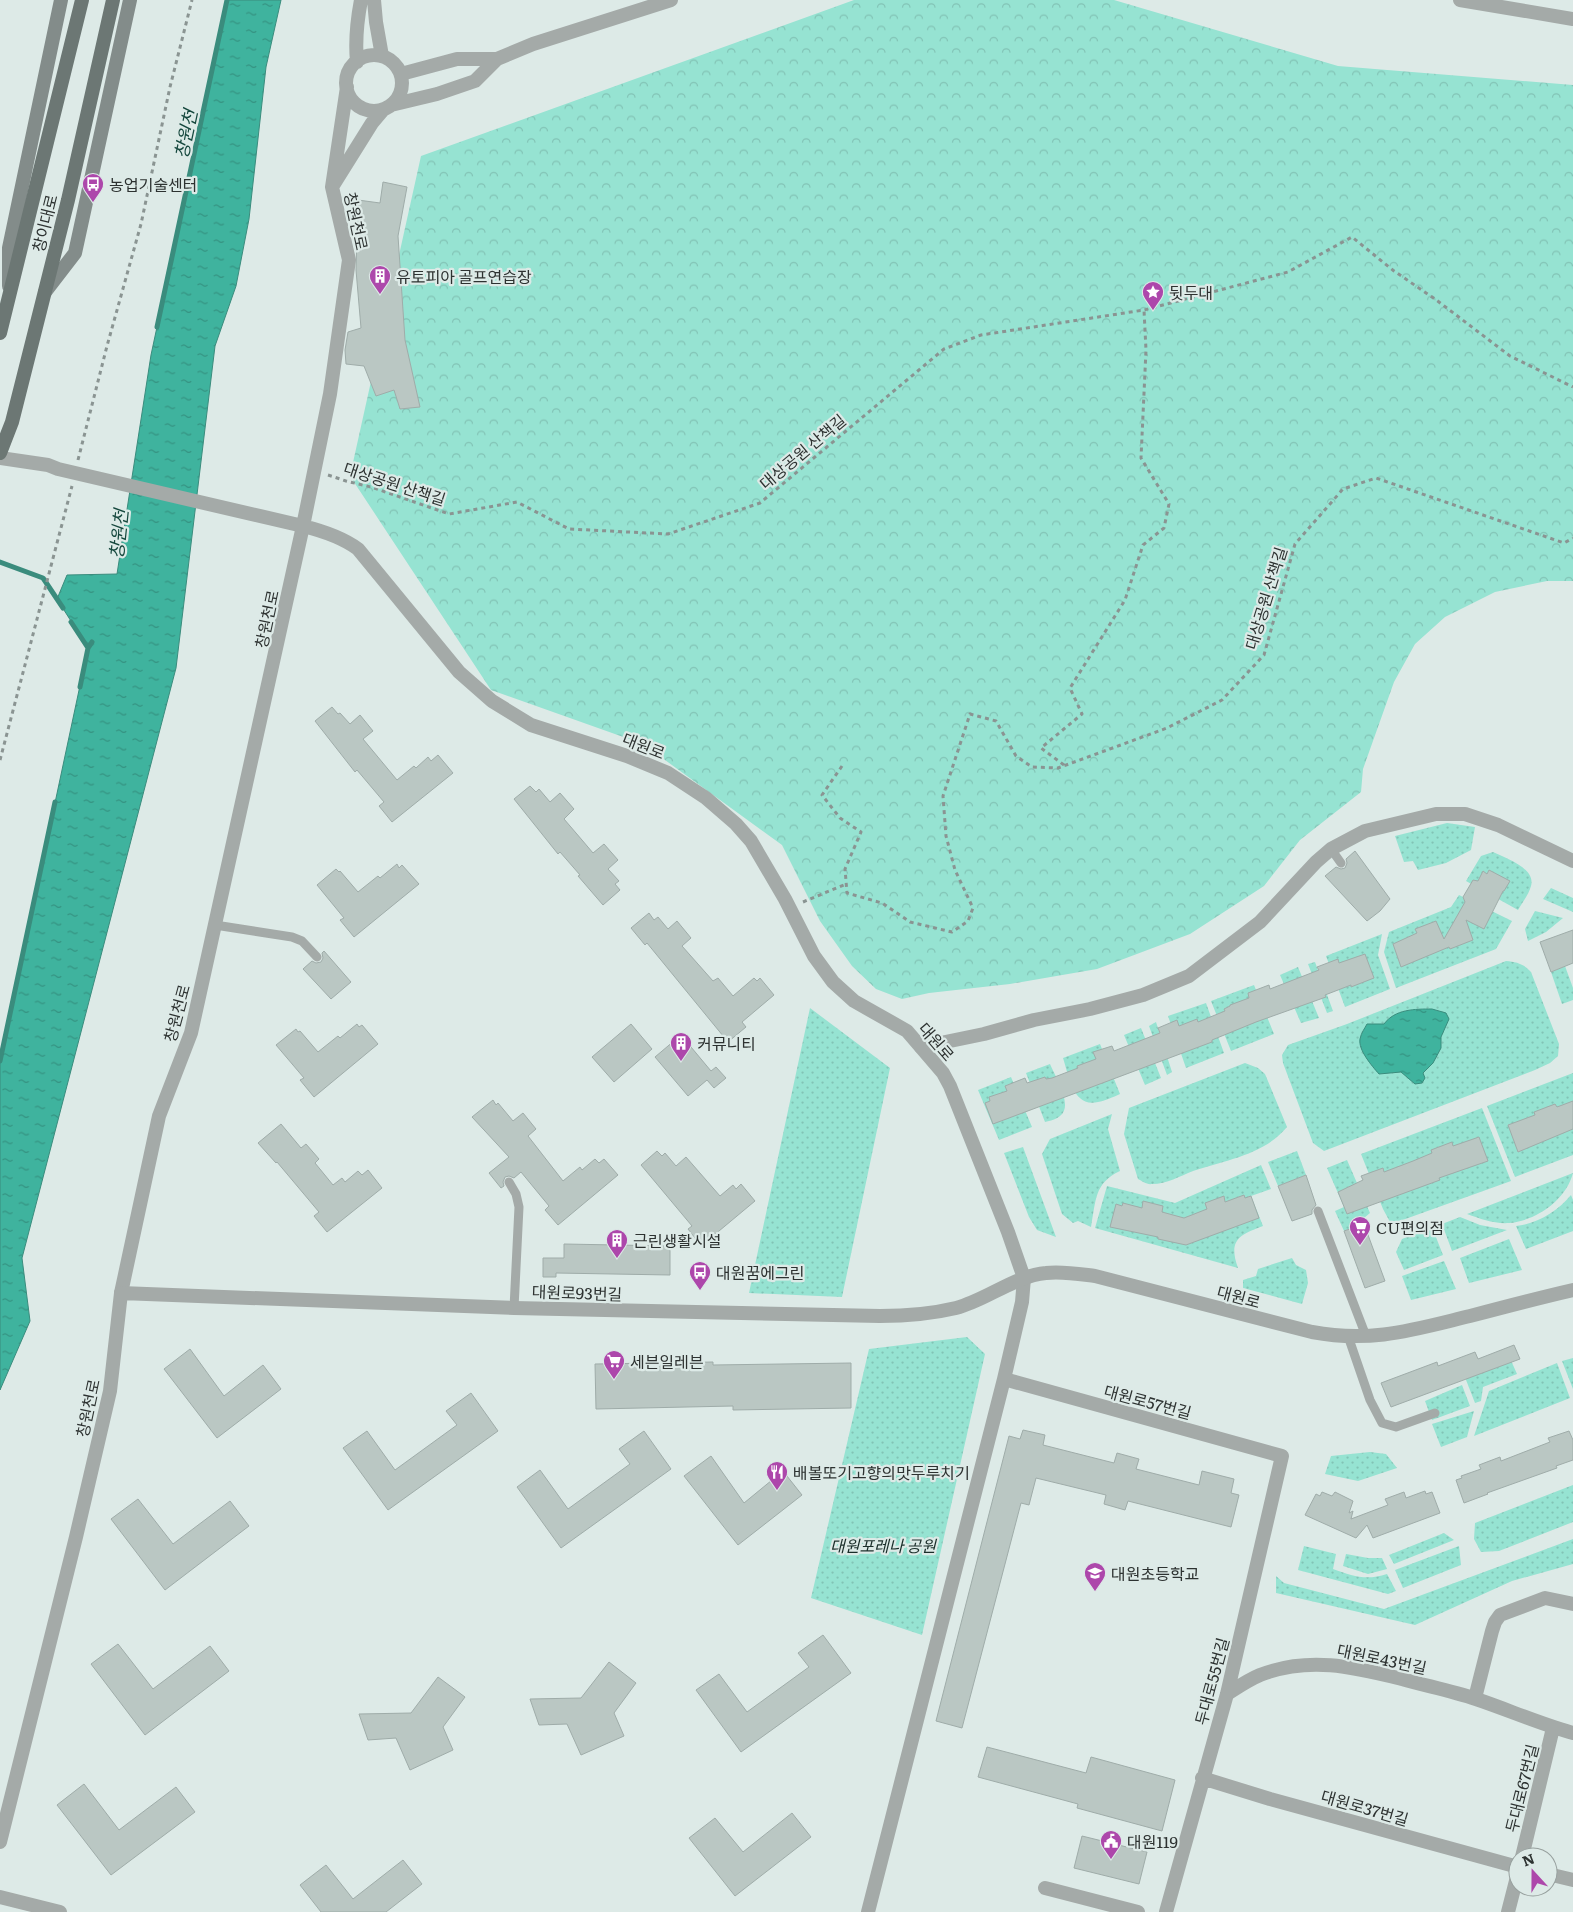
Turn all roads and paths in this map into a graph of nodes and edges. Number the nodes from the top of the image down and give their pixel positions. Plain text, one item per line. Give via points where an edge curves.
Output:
1 (61, 0) edge
2 (82, 0) edge
3 (113, 0) edge
4 (130, 0) edge
5 (192, 0) edge
6 (362, 0) edge
7 (374, 0) edge
8 (670, 0) edge
9 (1460, 0) edge
10 (1573, 19) edge
11 (382, 56) junction
12 (497, 59) junction
13 (357, 62) junction
14 (401, 74) junction
15 (347, 87) junction
16 (387, 108) junction
17 (332, 187) junction
18 (44, 292) junction
19 (9, 293) junction
20 (1144, 310) junction
21 (0, 333) edge
22 (1573, 386) edge
23 (0, 453) edge
24 (0, 458) edge
25 (77, 466) dead end
26 (316, 471) junction
27 (72, 485) dead end
28 (303, 526) junction
29 (1573, 538) edge
30 (0, 760) edge
31 (1064, 765) junction
32 (842, 766) dead end
33 (1331, 849) junction
34 (1573, 861) edge
35 (1341, 863) dead end
36 (846, 884) junction
37 (790, 908) junction
38 (215, 925) junction
39 (317, 958) dead end
40 (921, 1047) junction
41 (509, 1182) dead end
42 (1318, 1212) dead end
43 (1024, 1278) junction
44 (1573, 1290) edge
45 (121, 1293) junction
46 (514, 1308) junction
47 (1348, 1336) junction
48 (1366, 1336) junction
49 (1004, 1379) junction
50 (1435, 1413) dead end
51 (1282, 1456) joint
52 (1573, 1604) edge
53 (1227, 1694) junction
54 (1475, 1698) junction
55 (1553, 1728) junction
56 (1573, 1733) edge
57 (1202, 1778) junction
58 (0, 1842) edge
59 (1524, 1847) edge
60 (1508, 1864) edge
61 (1558, 1876) edge
62 (1573, 1880) edge
63 (1045, 1888) dead end
64 (0, 1897) edge
65 (1512, 1897) edge
66 (60, 1912) edge
67 (868, 1912) edge
68 (1138, 1912) edge
69 (1166, 1912) edge
70 (1508, 1912) edge

1 - 19 main road via 9,248
2 - 19 main road, 창이대로
3 - 18 main road, 창이대로
4 - 18 main road via 75,253
5 - 25 path via 141,224
6 - 13 street via 358,17
7 - 11 street
8 - 12 street via 533,44
9 - 10 street
11 - 13 street via 364,57
11 - 14 street via 390,60
12 - 14 street via 457,59
12 - 16 street via 475,81
13 - 15 street via 351,68
14 - 16 street via 398,99
15 - 16 street via 355,104 364,109
15 - 17 street
16 - 17 street via 372,123
17 - 26 street, 창원천로 via 349,260
18 - 23 main road, 창이대로 via 12,422
19 - 21 main road, 창이대로
20 - 22 path, 대상공원 산책길 via 1288,272 1352,237 1510,356
20 - 26 path, 대상공원 산책길 via 981,335 944,349 760,503 668,534 569,529 517,502 449,514
20 - 31 path via 1146,350 1141,458 1170,504 1164,528 1143,546 1125,600 1070,688 1082,714 1041,748
24 - 28 street, 대원로 via 48,465 58,470
26 - 28 street, 창원천로
27 - 30 path
28 - 37 street, 대원로 via 325,532 358,549 458,672 492,702 531,725 668,773 706,798 751,841
28 - 38 street, 창원천로
29 - 31 path, 대상공원 산책길 via 1564,543 1376,478 1343,489 1295,544 1264,655 1222,700 1167,728
31 - 36 path, 대상공원 산책길 via 1058,768 1032,767 1016,756 996,721 970,714 943,796 946,836 955,870 973,908 968,921 952,932 910,922 882,903 847,893
32 - 36 path via 822,795 840,818 861,832 845,869
33 - 34 street via 1365,831 1436,814 1465,814 1498,824
33 - 35 lane
33 - 40 street via 1260,922 1189,976 1143,995
36 - 37 path
37 - 40 street, 대원로 via 814,956 833,982 854,1002 907,1031
38 - 39 lane via 292,937 302,942
38 - 45 street, 창원천로 via 191,1033 159,1116
40 - 43 street, 대원로 via 950,1086
41 - 46 lane via 519,1207
42 - 48 lane
43 - 46 street, 대원로93번길 via 958,1308 908,1316
43 - 47 street, 대원로 via 1063,1272 1095,1276 1286,1326
43 - 49 street via 1022,1302
44 - 48 street, 대원로 via 1403,1332
45 - 46 street, 대원로93번길
45 - 58 street, 창원천로 via 110,1391
47 - 48 street, 대원로
47 - 50 lane via 1370,1400 1382,1423 1396,1427
49 - 51 street, 대원로57번길
49 - 67 street
51 - 53 street, 두대로55번길
52 - 54 street via 1545,1598 1500,1616 1492,1631
53 - 54 street, 대원로43번길 via 1273,1671 1331,1664
53 - 57 street, 두대로55번길
54 - 55 street, 대원로43번길
55 - 56 street, 대원로43번길
55 - 59 street, 두대로67번길
57 - 60 street, 대원로37번길
57 - 69 street, 두대로55번길
61 - 62 street
63 - 68 street
64 - 66 street
65 - 70 street

